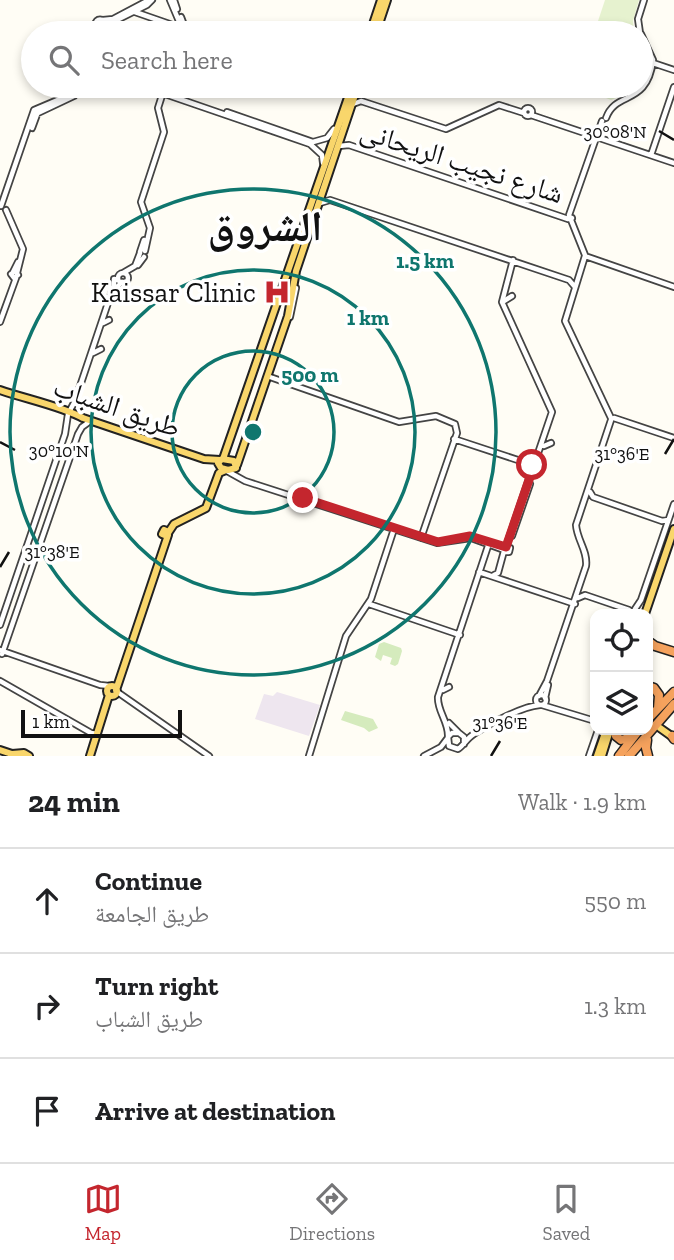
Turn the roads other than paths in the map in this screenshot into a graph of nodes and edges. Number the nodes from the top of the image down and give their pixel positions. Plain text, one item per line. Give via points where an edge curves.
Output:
1 (150, 0) edge
2 (172, 0) edge
3 (380, 0) edge
4 (388, 0) edge
5 (643, 0) edge
6 (144, 7) junction
7 (176, 11) junction
8 (134, 12) junction
9 (98, 21) edge
10 (111, 21) junction
11 (159, 21) edge
12 (169, 21) edge
13 (179, 21) edge
14 (182, 21) edge
15 (373, 21) edge
16 (381, 21) edge
17 (635, 21) edge
18 (653, 61) edge
19 (653, 61) edge
20 (674, 69) edge
21 (674, 87) edge
22 (674, 94) edge
23 (67, 98) joint
24 (162, 98) edge
25 (181, 98) edge
26 (181, 98) edge
27 (347, 98) edge
28 (356, 98) edge
29 (357, 98) edge
30 (360, 98) edge
31 (625, 98) edge
32 (41, 99) dead end
33 (362, 101) junction
34 (354, 104) junction
35 (48, 105) junction
36 (668, 109) junction
37 (33, 114) junction
38 (339, 130) junction
39 (164, 132) junction
40 (600, 134) junction
41 (283, 135) junction
42 (296, 139) junction
43 (160, 144) junction
44 (315, 144) junction
45 (349, 144) junction
46 (338, 147) junction
47 (653, 155) junction
48 (674, 162) edge
49 (321, 173) junction
50 (325, 192) junction
51 (331, 199) junction
52 (321, 202) junction
53 (2, 210) edge
54 (141, 213) junction
55 (571, 217) junction
56 (154, 220) dead end
57 (150, 228) junction
58 (307, 228) junction
59 (298, 240) junction
60 (142, 253) junction
61 (587, 256) junction
62 (514, 262) junction
63 (129, 273) junction
64 (13, 274) junction
65 (579, 276) junction
66 (568, 278) junction
67 (117, 281) junction
68 (674, 286) edge
69 (575, 287) junction
70 (506, 288) junction
71 (294, 292) junction
72 (504, 300) junction
73 (277, 301) junction
74 (107, 312) junction
75 (0, 313) edge
76 (289, 316) junction
77 (0, 320) edge
78 (103, 324) junction
79 (270, 324) junction
80 (284, 329) junction
81 (98, 340) junction
82 (260, 349) junction
83 (93, 353) junction
84 (585, 361) junction
85 (532, 366) junction
86 (272, 367) junction
87 (83, 379) junction
88 (545, 379) dead end
89 (250, 380) junction
90 (537, 380) junction
91 (267, 382) junction
92 (542, 385) junction
93 (0, 391) edge
94 (247, 393) junction
95 (600, 394) junction
96 (260, 398) junction
97 (596, 401) dead end
98 (72, 411) junction
99 (237, 416) junction
100 (613, 419) junction
101 (89, 422) junction
102 (621, 422) junction
103 (612, 428) junction
104 (66, 431) junction
105 (79, 434) junction
106 (662, 435) junction
107 (671, 439) edge
108 (454, 440) junction
109 (543, 440) junction
110 (551, 442) dead end
111 (153, 443) junction
112 (245, 446) junction
113 (226, 448) junction
114 (204, 460) junction
115 (55, 464) junction
116 (237, 464) junction
117 (220, 466) junction
118 (534, 467) junction
119 (597, 467) junction
120 (66, 468) junction
121 (530, 484) junction
122 (590, 492) junction
123 (587, 500) junction
124 (674, 504) edge
125 (674, 510) edge
126 (519, 514) junction
127 (638, 514) junction
128 (668, 520) junction
129 (34, 525) junction
130 (46, 529) junction
131 (396, 529) junction
132 (668, 529) edge
133 (512, 536) junction
134 (420, 537) junction
135 (674, 541) edge
136 (490, 544) junction
137 (507, 549) junction
138 (19, 569) junction
139 (32, 572) junction
140 (481, 572) junction
141 (495, 575) junction
142 (580, 587) junction
143 (575, 602) junction
144 (370, 603) junction
145 (608, 603) junction
146 (644, 605) edge
147 (0, 625) edge
148 (12, 631) junction
149 (1, 632) edge
150 (460, 634) junction
151 (653, 645) edge
152 (674, 652) edge
153 (3, 653) edge
154 (0, 682) edge
155 (331, 686) junction
156 (653, 688) edge
157 (442, 689) junction
158 (674, 692) edge
159 (113, 693) junction
160 (674, 698) edge
161 (542, 700) junction
162 (674, 704) edge
163 (656, 710) junction
164 (674, 710) edge
165 (653, 713) edge
166 (105, 715) junction
167 (590, 718) edge
168 (653, 721) edge
169 (661, 727) dead end
170 (459, 733) junction
171 (597, 735) edge
172 (608, 735) edge
173 (616, 735) edge
174 (634, 735) edge
175 (635, 735) edge
176 (640, 735) edge
177 (673, 737) edge
178 (448, 738) junction
179 (94, 739) junction
180 (647, 740) junction
181 (314, 743) junction
182 (462, 746) junction
183 (451, 748) junction
184 (0, 753) edge
185 (12, 755) edge
186 (29, 756) edge
187 (91, 756) edge
188 (207, 756) edge
189 (310, 756) edge
190 (425, 756) edge
191 (458, 756) edge
192 (590, 756) edge
193 (599, 756) edge
194 (621, 756) edge
195 (632, 756) edge
196 (648, 756) edge

1 - 6 street
1 - 10 street
2 - 7 street
3 - 15 main road
4 - 16 main road
5 - 17 street
6 - 8 street
6 - 12 street via 146,13
7 - 13 street
7 - 14 street
8 - 10 street
8 - 11 street
9 - 10 street
18 - 20 street
19 - 20 street
21 - 36 street
22 - 36 street
23 - 35 street
23 - 37 street
24 - 39 street via 158,111
25 - 41 street
26 - 44 street
27 - 38 main road
28 - 34 main road
29 - 34 street
30 - 33 street
31 - 40 street via 610,105
32 - 35 street
33 - 34 street
33 - 40 street via 445,127 500,102 524,110 529,107 533,113
34 - 38 main road
35 - 37 street
36 - 47 street
37 - 53 street
38 - 44 street
38 - 45 street, شارع نجيب الريحانى
38 - 46 main road
38 - 49 main road
39 - 43 street
39 - 43 street via 166,141
40 - 47 street
40 - 55 street
41 - 42 street
41 - 42 street via 288,144
42 - 44 street
43 - 54 street
44 - 49 street via 323,159
45 - 46 street, شارع نجيب الريحانى
45 - 55 street, شارع نجيب الريحانى
46 - 50 street
46 - 52 main road
47 - 48 street
49 - 58 main road
49 - 59 street
50 - 51 street
50 - 52 street
51 - 52 street
51 - 62 street
51 - 62 street
52 - 58 main road
52 - 71 street
53 - 64 street via 23,247
54 - 57 street
54 - 60 street via 147,230
55 - 61 street
56 - 57 street
57 - 60 street
58 - 59 main road
58 - 71 main road
59 - 73 main road
60 - 63 street
61 - 65 street
61 - 68 street
61 - 84 street via 568,317
62 - 66 street
62 - 70 street
62 - 85 street via 501,299 507,322
63 - 67 street
63 - 67 street
64 - 75 street
64 - 77 street
65 - 66 street
65 - 69 street
66 - 69 street
67 - 74 street
67 - 87 street
69 - 84 street via 565,320
70 - 72 street
70 - 72 street via 511,295
71 - 76 main road
72 - 85 street
73 - 79 main road
73 - 82 street
74 - 78 street
74 - 78 street via 109,319
76 - 80 main road
76 - 86 street
78 - 81 street
79 - 80 main road
79 - 82 main road
80 - 86 main road
81 - 83 street
81 - 83 street via 101,348
82 - 89 main road
83 - 87 street
84 - 95 street
84 - 100 street
85 - 90 street
86 - 91 main road
86 - 91 street
87 - 98 street
88 - 92 street
89 - 94 main road
89 - 99 street
90 - 92 street
90 - 109 street via 552,411
91 - 96 main road
91 - 108 street via 399,422 438,416 453,422 457,429
91 - 112 street
92 - 109 street via 555,411
93 - 98 main road, طريق الشباب
94 - 96 main road via 253,400
94 - 99 main road
95 - 97 street
95 - 100 street
96 - 112 main road
98 - 101 main road, طريق الشباب
98 - 104 street
98 - 111 main road, طريق الشباب
99 - 113 main road
100 - 102 street
100 - 103 street
100 - 106 street
100 - 119 street
101 - 105 street
101 - 111 main road, طريق الشباب
102 - 103 street
102 - 106 street
103 - 119 street
104 - 105 street
104 - 115 street
105 - 120 street
106 - 107 street
108 - 118 street
108 - 134 street
109 - 110 street
109 - 118 street
111 - 114 main road, طريق الشباب
111 - 117 main road, طريق الشباب
112 - 116 main road
113 - 114 street
113 - 117 main road
114 - 117 main road, طريق الشباب
115 - 120 street
115 - 129 street
116 - 117 main road via 234,469
116 - 117 main road via 231,459
116 - 131 street, طريق الشباب via 246,480
117 - 131 street, طريق الشباب via 243,481
117 - 159 main road via 206,508 166,533
118 - 121 street
118 - 126 street
119 - 122 street
119 - 142 street via 577,522 587,564
120 - 130 street
121 - 126 street
121 - 133 street
122 - 123 street
122 - 127 street
123 - 127 street
123 - 142 street via 579,529 589,560
124 - 128 street
125 - 132 street
126 - 133 street
126 - 137 street
127 - 128 street
127 - 132 street
128 - 132 street
129 - 130 street
129 - 138 street
130 - 139 street
131 - 134 street, طريق الشباب
131 - 144 street
132 - 146 main road
132 - 146 street
133 - 137 street
134 - 136 street, طريق الشباب via 440,544 470,538
135 - 146 main road
136 - 137 street, طريق الشباب
136 - 140 street
137 - 141 street
138 - 139 street
138 - 147 street
139 - 148 street
140 - 141 street
140 - 150 street
141 - 143 street
141 - 143 street
142 - 143 street
142 - 145 street
143 - 145 street via 585,595
143 - 161 street
144 - 150 street
144 - 155 street via 349,634
144 - 155 street via 347,634
145 - 146 street
148 - 149 street
148 - 153 street
150 - 157 street
151 - 152 highway
153 - 159 street
154 - 179 street
155 - 181 street
155 - 181 street
156 - 163 highway via 660,701
157 - 170 street via 442,708
157 - 178 street via 438,702
158 - 163 highway
159 - 166 main road
159 - 188 street
160 - 168 highway
161 - 167 street
161 - 170 street
161 - 182 street via 476,733
162 - 195 highway
163 - 165 highway
164 - 180 highway
166 - 179 main road
166 - 179 main road
169 - 177 main road
170 - 178 street
170 - 182 street via 464,737
171 - 192 street
172 - 193 main road
173 - 174 highway via 627,740
175 - 194 highway
176 - 194 highway
178 - 183 street
178 - 190 street
179 - 187 main road
180 - 195 highway
180 - 196 highway
181 - 189 street
182 - 183 street
182 - 191 street
183 - 190 street
183 - 191 street
184 - 185 main road
185 - 186 main road

